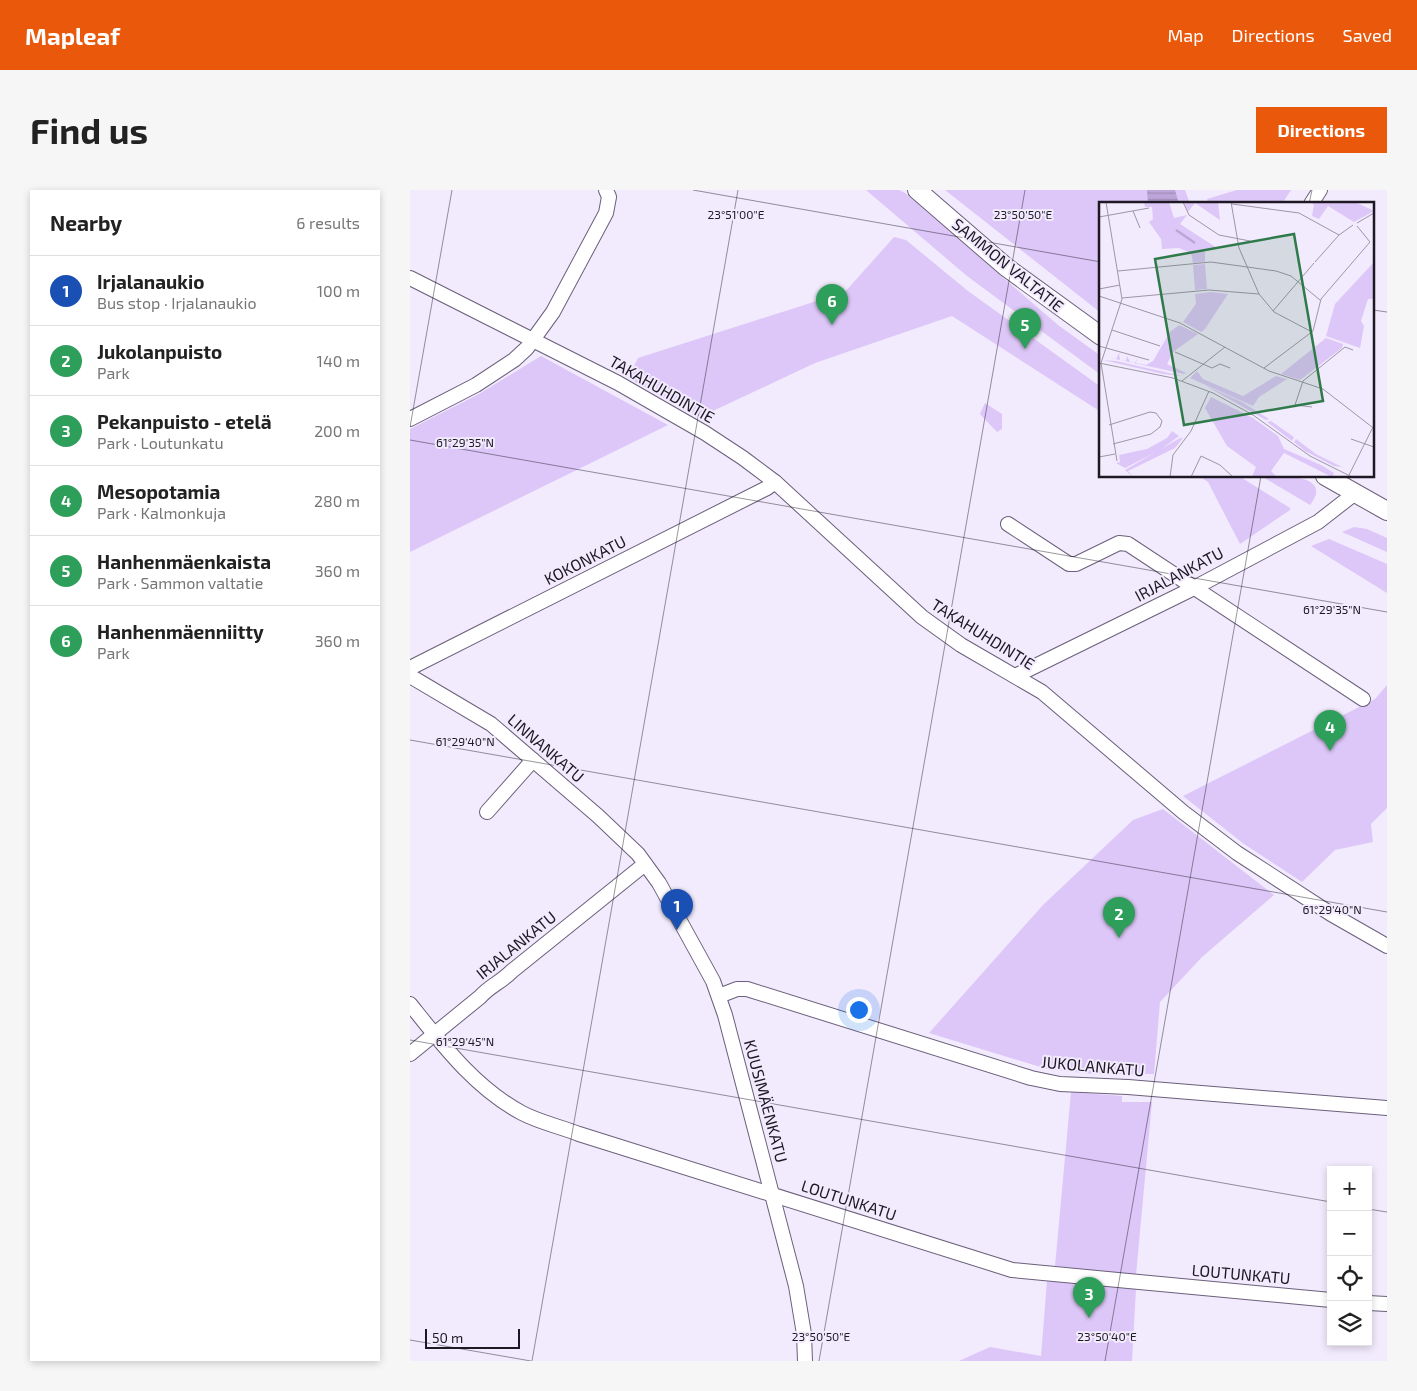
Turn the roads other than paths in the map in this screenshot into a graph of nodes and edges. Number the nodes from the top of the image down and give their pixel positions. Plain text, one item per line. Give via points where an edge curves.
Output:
1 (917, 190) edge
2 (1320, 190) edge
3 (607, 193) edge
4 (1312, 202) edge
5 (410, 278) edge
6 (1099, 335) edge
7 (534, 340) junction
8 (410, 419) edge
9 (1328, 478) edge
10 (775, 482) junction
11 (1354, 494) junction
12 (1387, 511) edge
13 (1008, 524) dead end
14 (1194, 588) junction
15 (410, 668) edge
16 (410, 676) edge
17 (1015, 676) junction
18 (1363, 699) dead end
19 (533, 760) junction
20 (487, 812) dead end
21 (646, 864) junction
22 (1387, 946) edge
23 (719, 996) junction
24 (410, 1004) edge
25 (435, 1035) junction
26 (410, 1054) edge
27 (1387, 1108) edge
28 (772, 1194) junction
29 (1327, 1300) edge
30 (1372, 1303) edge
31 (1387, 1304) edge
32 (805, 1361) edge

1 - 6 main road, SAMMON VALTATIE via 1006,267
2 - 4 street
3 - 7 street via 608,208 603,220 553,312
5 - 7 street, TAKAHUHDINTIE
7 - 8 street via 514,360 476,385
7 - 10 street, TAKAHUHDINTIE via 667,410
9 - 11 main road
10 - 15 street, KOKONKATU
10 - 17 street, TAKAHUHDINTIE via 907,606 960,644
11 - 12 main road
11 - 14 street, IRJALANKATU via 1318,522
13 - 14 street via 1069,564 1076,564 1119,543 1128,544
14 - 17 street, IRJALANKATU
14 - 18 street
16 - 19 street, LINNANKATU via 491,724
17 - 22 street, TAKAHUHDINTIE via 1042,692 1183,812 1237,853 1324,910
19 - 20 street
19 - 21 street, LINNANKATU via 598,816
21 - 23 street, LINNANKATU
21 - 25 street, IRJALANKATU via 502,982 489,988
23 - 27 street, JUKOLANKATU via 747,989 1031,1078 1060,1084
23 - 28 street, KUUSIMÄENKATU
24 - 25 street, LOUTUNKATU
25 - 26 street, IRJALANKATU
25 - 28 street, LOUTUNKATU via 476,1080 522,1113
28 - 29 street, LOUTUNKATU via 1012,1270
28 - 32 street, KUUSIMÄENKATU via 802,1312
30 - 31 street

